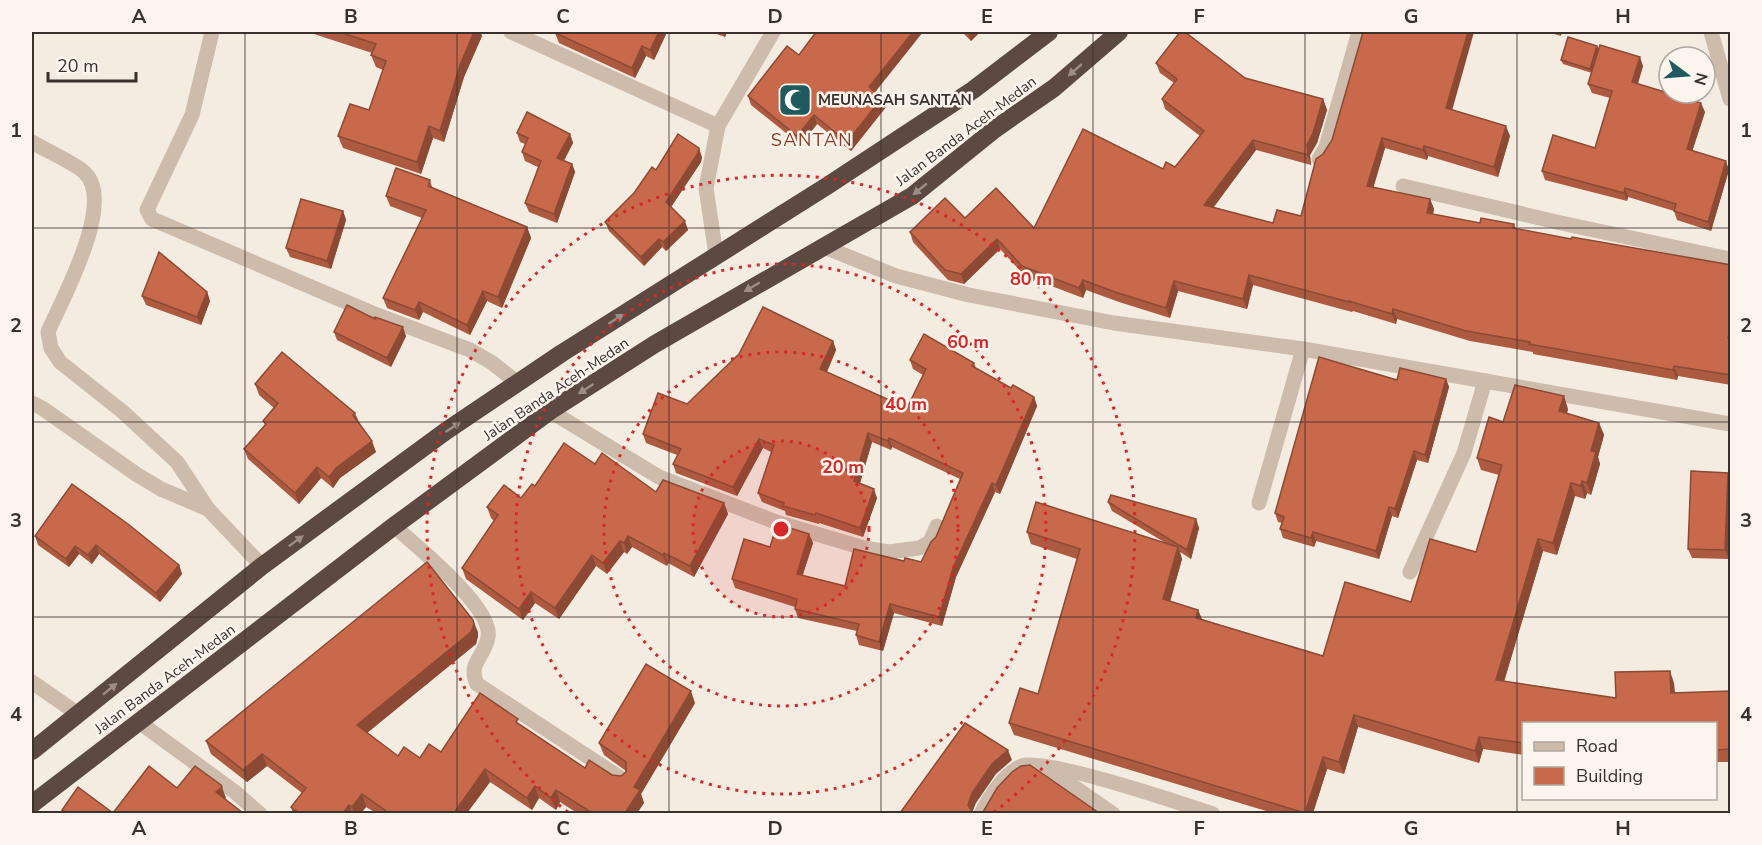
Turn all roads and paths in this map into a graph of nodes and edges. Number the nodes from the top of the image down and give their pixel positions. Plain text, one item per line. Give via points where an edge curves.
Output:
1 (212, 32) edge
2 (511, 32) edge
3 (774, 32) edge
4 (1049, 32) edge
5 (1119, 32) edge
6 (1359, 32) edge
7 (1712, 32) edge
8 (1731, 99) edge
9 (718, 126) junction
10 (32, 142) edge
11 (1319, 159) edge
12 (1403, 186) dead end
13 (822, 246) junction
14 (716, 255) junction
15 (1731, 259) edge
16 (1303, 350) junction
17 (1485, 381) junction
18 (518, 383) junction
19 (32, 403) edge
20 (550, 411) junction
21 (1731, 424) edge
22 (1259, 503) dead end
23 (208, 509) junction
24 (394, 526) junction
25 (937, 526) dead end
26 (262, 566) junction
27 (1410, 572) dead end
28 (32, 682) edge
29 (78, 714) junction
30 (139, 722) junction
31 (32, 752) edge
32 (1042, 765) junction
33 (622, 779) edge
34 (32, 804) edge
35 (260, 813) edge
36 (981, 813) edge
37 (1113, 813) edge
38 (1213, 813) edge

1 - 18 street via 192,116 147,210 152,219 372,313 470,350
2 - 9 street
3 - 9 street
4 - 14 highway, Jalan Banda Aceh-Medan via 973,90
5 -> 13 highway, Jalan Banda Aceh-Medan via 1054,88 995,129 912,196
6 - 11 street via 1326,147
7 - 8 street
9 - 14 street via 706,188
10 - 23 street via 85,173 94,190 91,232 48,332 51,348 60,362 177,462
12 - 15 street
13 - 16 street via 896,276 969,295 1114,323
13 -> 20 highway, Jalan Banda Aceh-Medan
18 -> 14 highway, Jalan Banda Aceh-Medan
16 - 17 street
16 - 22 street
17 - 21 street
17 - 27 street via 1464,453
26 -> 18 highway, Jalan Banda Aceh-Medan
19 - 23 street via 136,474
20 - 24 highway, Jalan Banda Aceh-Medan
20 - 25 street via 659,477 776,522 889,552 919,548 930,542
23 - 26 street
24 - 30 highway, Jalan Banda Aceh-Medan
24 - 33 street via 447,572 485,618 488,638 474,666 477,684
29 -> 26 highway, Jalan Banda Aceh-Medan
28 - 29 street
29 - 31 highway, Jalan Banda Aceh-Medan
30 - 34 highway, Jalan Banda Aceh-Medan
30 - 35 street
32 - 36 street via 1023,765 1005,778
32 - 37 street
32 - 38 street

